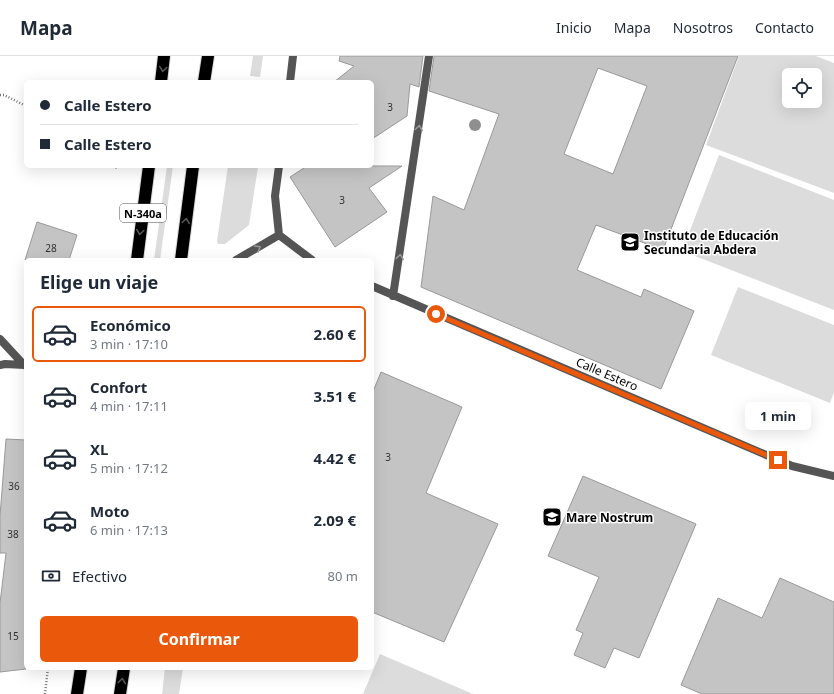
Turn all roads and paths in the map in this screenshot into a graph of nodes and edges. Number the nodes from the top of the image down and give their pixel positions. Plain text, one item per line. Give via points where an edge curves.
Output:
1 (164, 56) edge
2 (208, 56) edge
3 (293, 56) edge
4 (429, 56) edge
5 (161, 80) edge
6 (204, 80) edge
7 (290, 80) edge
8 (0, 95) edge
9 (24, 105) edge
10 (150, 168) edge
11 (193, 168) edge
12 (279, 168) edge
13 (279, 235) junction
14 (136, 258) edge
15 (180, 258) edge
16 (239, 258) edge
17 (309, 258) edge
18 (374, 287) edge
19 (393, 296) junction
20 (0, 340) edge
21 (0, 365) edge
22 (24, 365) edge
23 (24, 366) edge
24 (834, 476) edge
25 (48, 670) edge
26 (81, 670) edge
27 (124, 670) edge
28 (45, 694) edge
29 (77, 694) edge
30 (120, 694) edge

1 -> 5 highway
2 - 6 highway
3 - 7 street
19 -> 4 street
8 - 9 path
10 -> 14 highway, N-340a
15 -> 11 highway
12 - 13 street via 275,196
16 -> 13 street
13 - 17 street
18 - 19 street, Calle Estero
19 - 24 street, Calle Estero via 792,466
20 - 22 street
21 - 23 street
25 - 28 path
26 - 29 highway
30 -> 27 highway

